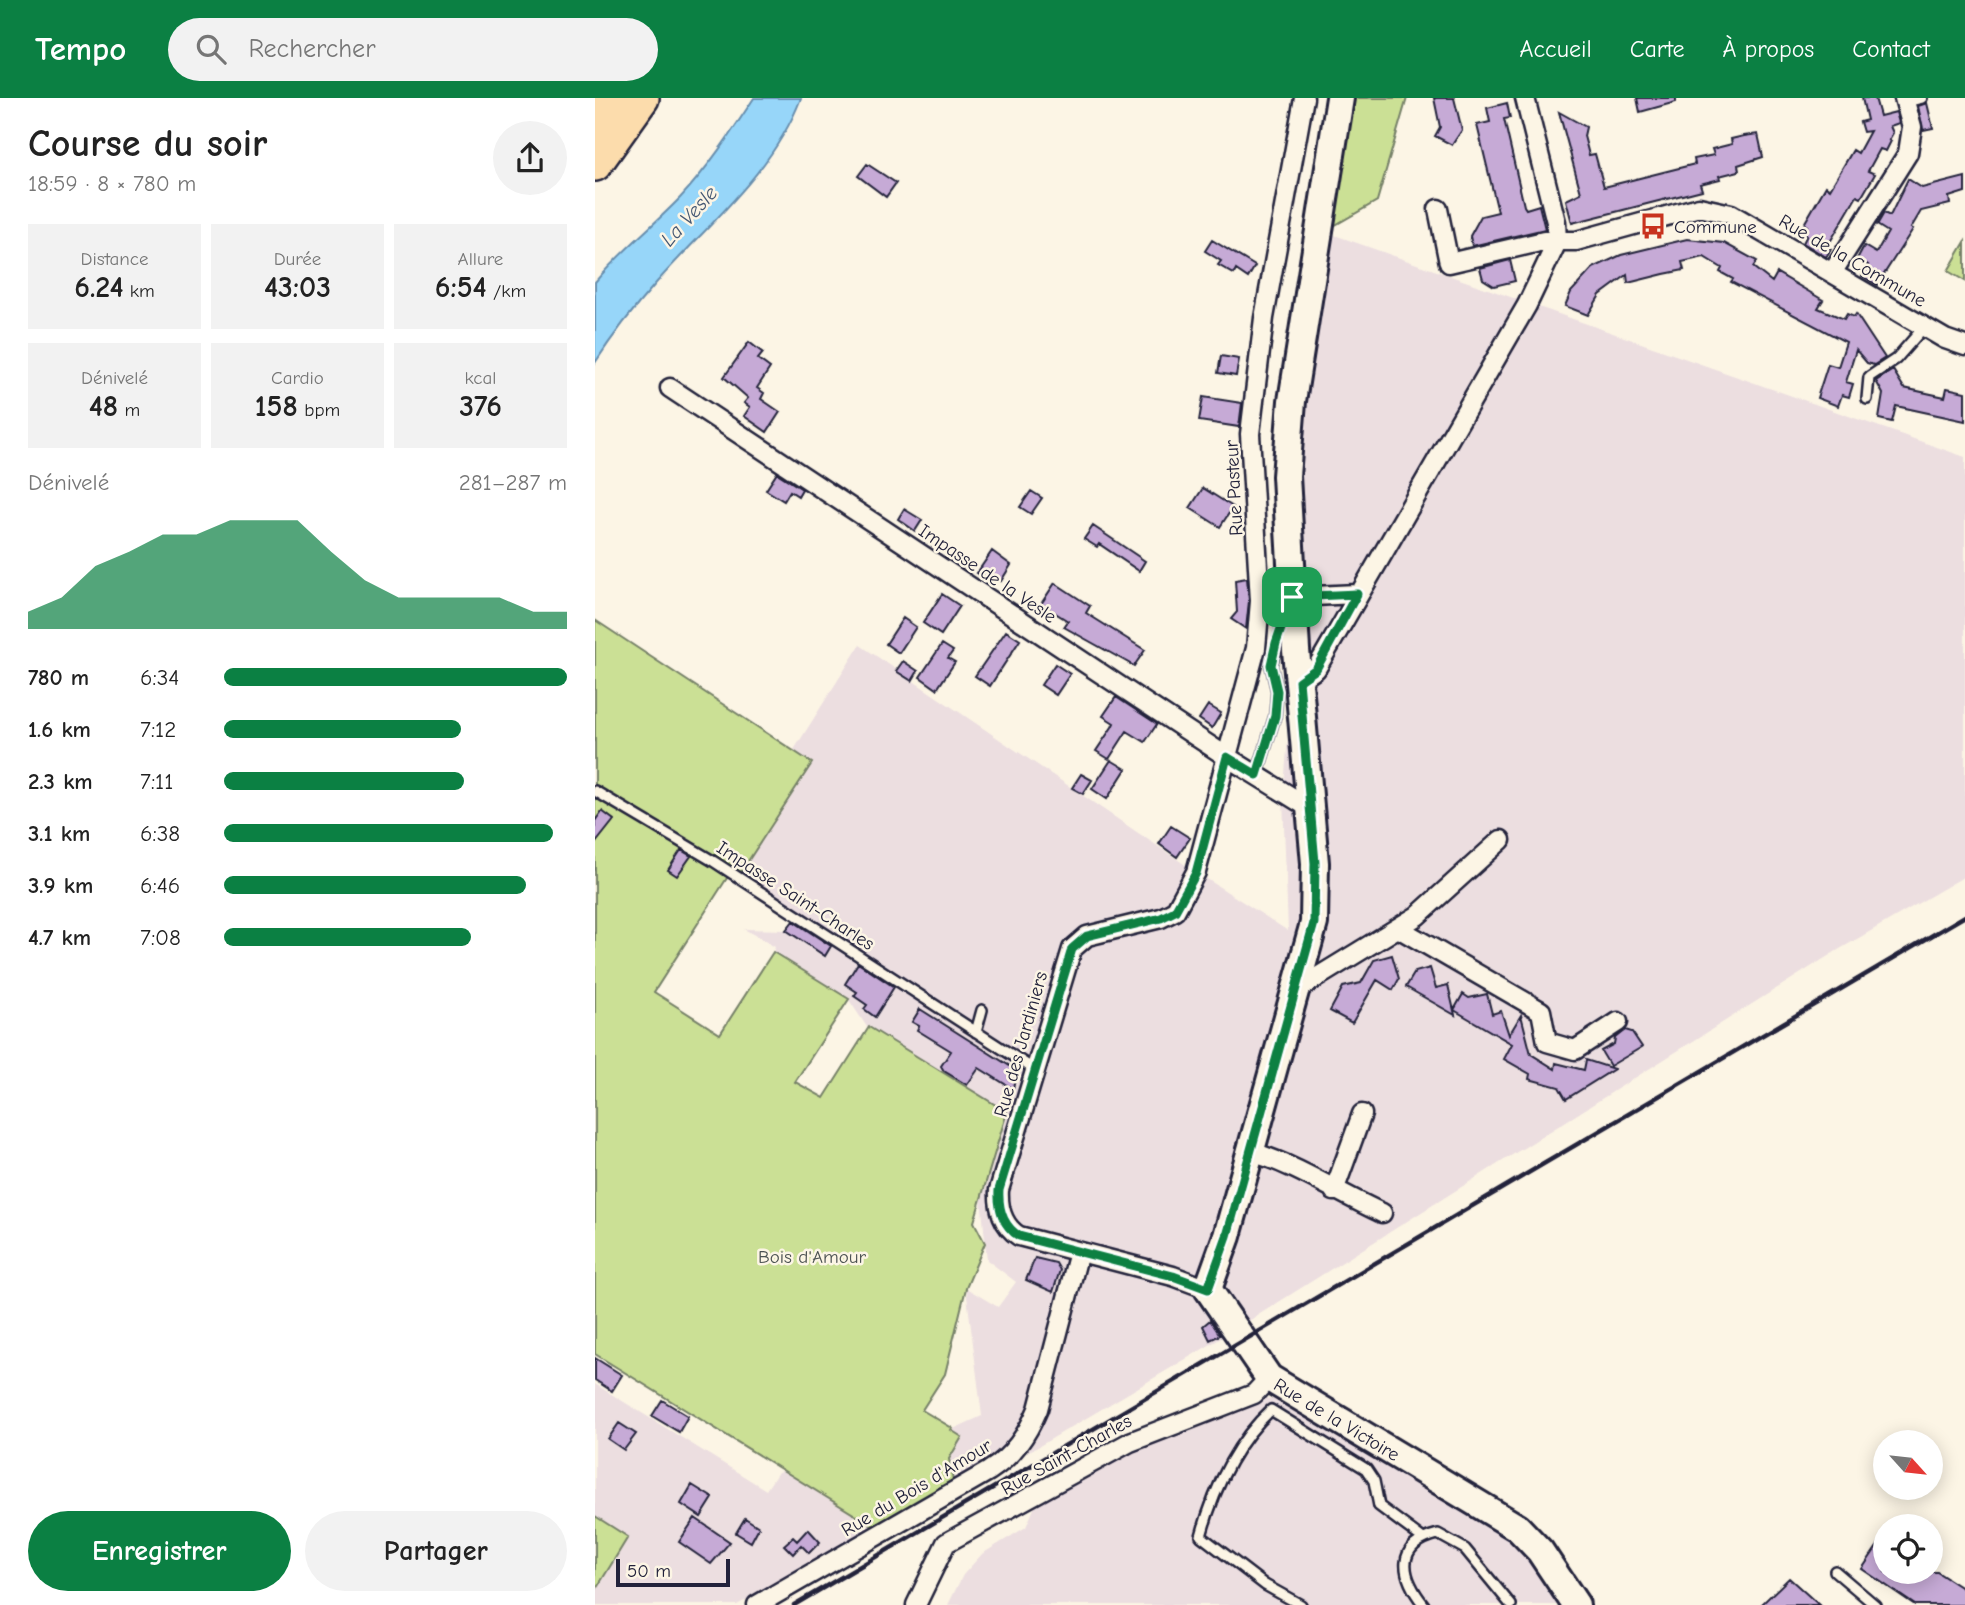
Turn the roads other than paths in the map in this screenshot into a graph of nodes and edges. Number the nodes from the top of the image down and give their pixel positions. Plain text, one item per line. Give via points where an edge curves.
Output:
1 (612, 98) edge
2 (642, 98) edge
3 (1304, 98) edge
4 (1340, 98) edge
5 (1525, 98) edge
6 (1910, 99) edge
7 (595, 121) edge
8 (595, 164) edge
9 (1438, 209) dead end
10 (1557, 242) junction
11 (1832, 273) junction
12 (1926, 326) junction
13 (1965, 346) edge
14 (670, 388) dead end
15 (1867, 399) dead end
16 (1357, 594) junction
17 (1292, 597) junction
18 (1299, 681) junction
19 (1227, 757) junction
20 (1308, 764) junction
21 (1257, 775) junction
22 (595, 791) edge
23 (1284, 792) junction
24 (1311, 809) junction
25 (1501, 840) dead end
26 (1196, 873) joint
27 (1398, 928) junction
28 (1298, 989) junction
29 (982, 1010) dead end
30 (1618, 1022) dead end
31 (976, 1032) junction
32 (1035, 1070) junction
33 (1362, 1114) dead end
34 (1251, 1152) junction
35 (1334, 1191) junction
36 (1382, 1213) dead end
37 (1079, 1252) junction
38 (1208, 1289) junction
39 (1269, 1378) junction
40 (1422, 1538) junction
41 (1835, 1571) dead end
42 (757, 1605) edge
43 (916, 1605) edge
44 (1301, 1605) edge
45 (1424, 1605) edge
46 (1511, 1605) edge
47 (1576, 1605) edge
48 (1875, 1605) edge

1 - 7 highway
2 - 8 highway
3 - 19 street, Rue Pasteur via 1264,318 1250,434 1260,601 1256,648
4 - 17 street via 1292,401 1286,476
5 - 10 street
6 - 11 street via 1908,153
9 - 10 street, Rue de la Commune via 1449,262
10 - 11 street, Rue de la Commune via 1576,241 1699,207 1731,214
10 - 16 street via 1527,305
11 - 12 street, Rue de la Commune
12 - 13 street, Rue de la Commune
12 - 15 lane, Rue de la Commune via 1896,359 1869,377
14 - 19 street, Impasse de la Vesle
16 - 17 street
16 - 18 street via 1316,669
17 - 18 street
17 - 21 lane via 1273,654 1275,716
18 - 20 street
19 - 21 street, Impasse de la Vesle
19 - 26 street, Rue Pasteur
20 - 23 street
20 - 24 street
21 - 23 street, Impasse de la Vesle
22 - 31 lane, Impasse Saint-Charles via 713,861
23 - 24 street, Impasse de la Vesle
24 - 28 street via 1314,923
25 - 27 street
26 - 32 street, Rue des Jardiniers via 1175,911 1087,936 1072,949
27 - 28 street
27 - 30 street via 1541,1011 1547,1042 1575,1051
28 - 34 street
29 - 31 lane
31 - 32 lane, Impasse Saint-Charles
32 - 37 street, Rue des Jardiniers via 1001,1178 1000,1207 1006,1223 1019,1236
33 - 35 street
34 - 35 street via 1280,1160
34 - 38 street
35 - 36 street
37 - 38 street
37 - 42 street, Rue du Bois d'Amour via 1038,1409 1009,1457
38 - 39 street, Rue de la Victoire
39 - 43 street, Rue Saint-Charles via 1254,1394 1130,1442 946,1543
39 - 47 street, Rue de la Victoire via 1518,1528 1540,1551
40 - 44 lane via 1379,1506 1374,1481 1366,1469 1271,1410 1230,1462 1209,1505 1201,1536 1265,1585
40 - 45 lane via 1405,1563 1411,1589
40 - 46 lane via 1438,1534 1465,1549
41 - 48 lane

